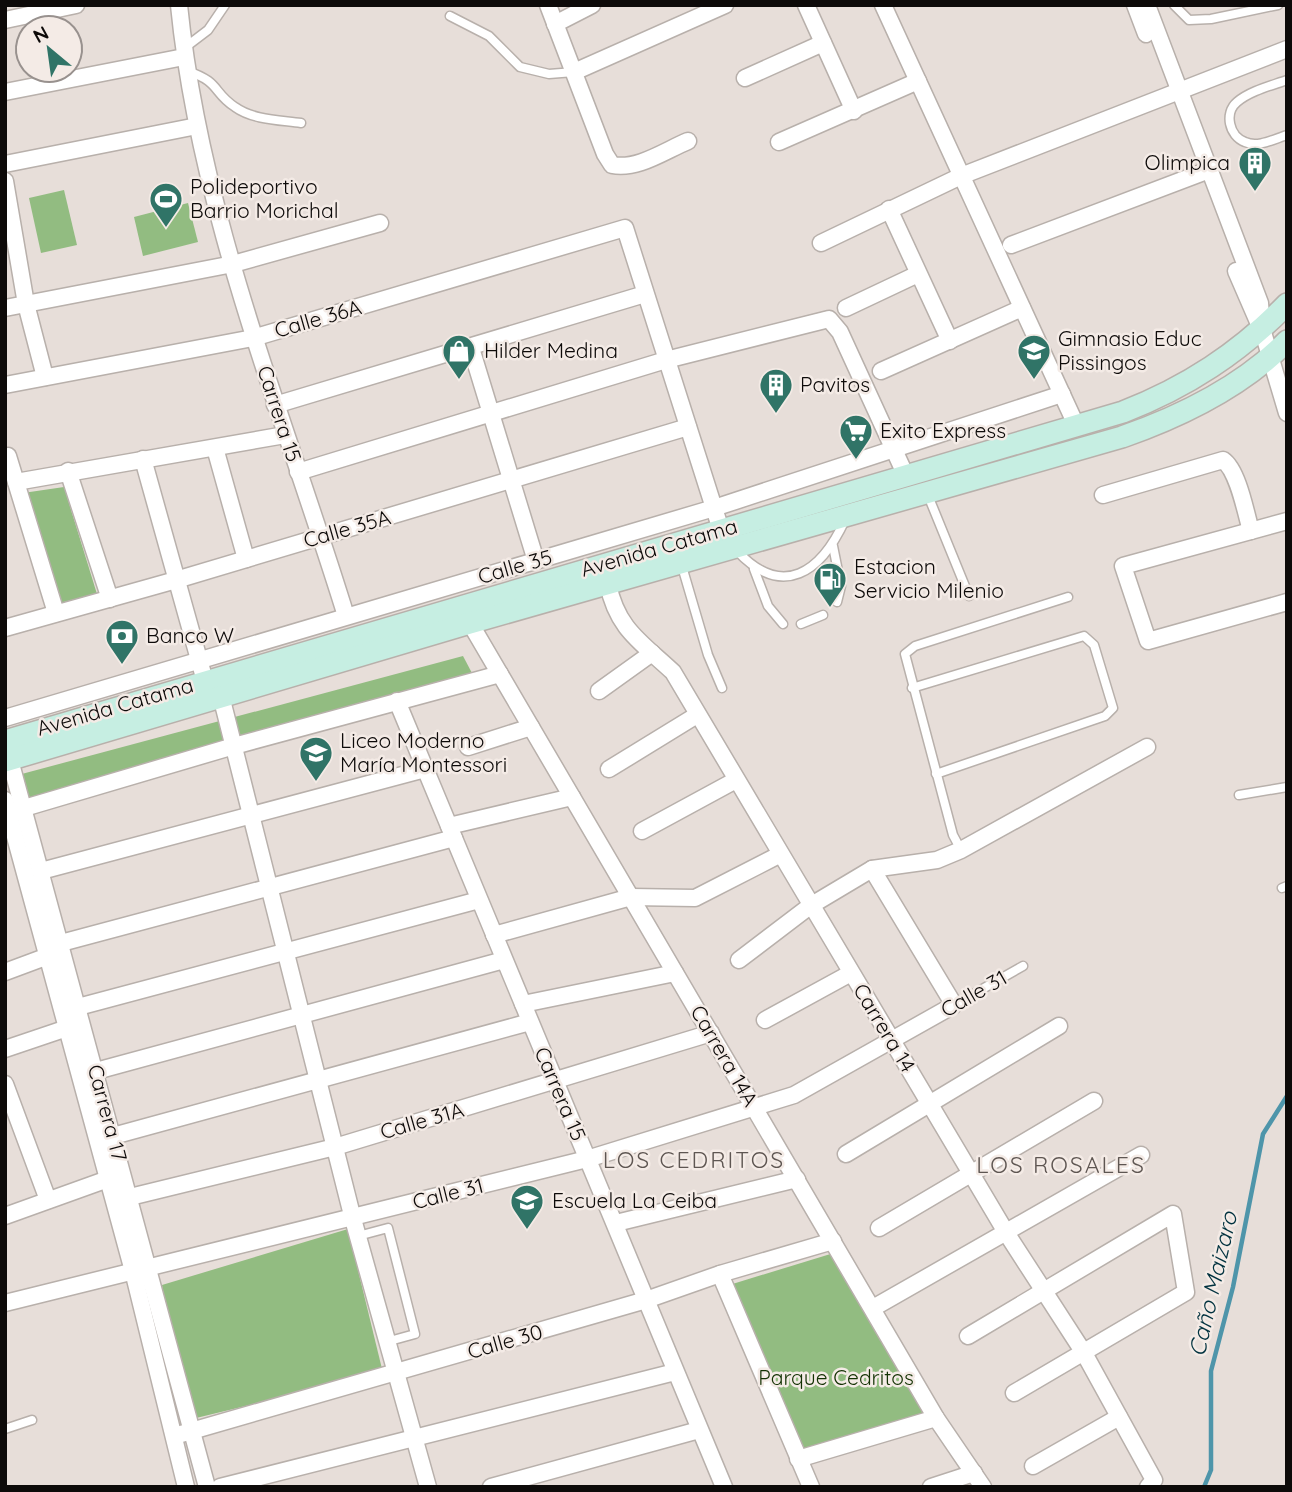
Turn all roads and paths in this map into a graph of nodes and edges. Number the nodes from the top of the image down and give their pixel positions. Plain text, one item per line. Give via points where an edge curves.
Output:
1 (76, 5) edge
2 (179, 5) edge
3 (225, 5) edge
4 (548, 5) edge
5 (592, 5) edge
6 (725, 5) edge
7 (806, 5) edge
8 (883, 5) edge
9 (1174, 5) edge
10 (1278, 5) edge
11 (1146, 11) edge
12 (450, 16) dead end
13 (5, 20) edge
14 (555, 24) junction
15 (823, 43) junction
16 (1287, 48) edge
17 (185, 59) junction
18 (574, 72) junction
19 (745, 78) dead end
20 (1287, 80) edge
21 (918, 81) junction
22 (5, 92) edge
23 (1174, 92) junction
24 (854, 111) junction
25 (301, 123) dead end
26 (197, 126) junction
27 (1287, 135) edge
28 (688, 141) dead end
29 (779, 142) dead end
30 (5, 164) edge
31 (1204, 172) junction
32 (961, 176) junction
33 (5, 181) edge
34 (889, 209) junction
35 (380, 223) dead end
36 (9, 234) edge
37 (821, 243) dead end
38 (1011, 246) dead end
39 (233, 264) junction
40 (918, 274) junction
41 (645, 294) junction
42 (26, 304) junction
43 (1287, 304) edge
44 (5, 308) edge
45 (846, 308) dead end
46 (1022, 308) junction
47 (1262, 329) junction
48 (253, 338) junction
49 (950, 341) junction
50 (1287, 341) edge
51 (471, 348) junction
52 (1270, 358) junction
53 (666, 360) junction
54 (881, 371) dead end
55 (45, 377) junction
56 (5, 385) edge
57 (1062, 394) junction
58 (275, 405) junction
59 (1286, 407) edge
60 (489, 414) junction
61 (1077, 426) junction
62 (688, 427) junction
63 (285, 435) junction
64 (215, 448) junction
65 (894, 449) junction
66 (8, 456) dead end
67 (143, 459) junction
68 (68, 471) junction
69 (298, 472) junction
70 (906, 476) junction
71 (16, 482) junction
72 (510, 482) junction
73 (927, 493) junction
74 (1103, 495) dead end
75 (714, 508) junction
76 (847, 515) junction
77 (1287, 521) edge
78 (721, 530) junction
79 (1251, 531) junction
80 (321, 536) junction
81 (833, 547) junction
82 (735, 549) junction
83 (246, 559) junction
84 (536, 561) junction
85 (681, 563) junction
86 (754, 569) junction
87 (176, 580) junction
88 (608, 584) junction
89 (969, 596) dead end
90 (1068, 597) dead end
91 (110, 599) junction
92 (837, 602) dead end
93 (1287, 602) edge
94 (56, 613) junction
95 (822, 615) dead end
96 (346, 616) junction
97 (470, 623) junction
98 (783, 624) dead end
99 (801, 624) dead end
100 (5, 628) edge
101 (652, 653) junction
102 (202, 671) junction
103 (500, 674) junction
104 (722, 688) dead end
105 (912, 688) junction
106 (598, 691) dead end
107 (221, 696) junction
108 (397, 701) junction
109 (697, 715) junction
110 (5, 718) edge
111 (531, 727) junction
112 (234, 746) junction
113 (468, 747) dead end
114 (1147, 747) dead end
115 (7, 750) edge
116 (425, 769) junction
117 (610, 769) dead end
118 (936, 774) junction
119 (736, 780) junction
120 (1287, 787) edge
121 (1240, 795) dead end
122 (572, 797) junction
123 (11, 808) edge
124 (251, 816) junction
125 (642, 831) dead end
126 (451, 832) junction
127 (961, 850) junction
128 (779, 855) junction
129 (872, 869) junction
130 (41, 871) junction
131 (269, 888) junction
132 (631, 897) junction
133 (480, 900) junction
134 (810, 906) junction
135 (494, 935) junction
136 (61, 943) junction
137 (286, 954) junction
138 (48, 956) junction
139 (504, 960) junction
140 (739, 960) dead end
141 (1023, 966) dead end
142 (5, 972) edge
143 (675, 973) junction
144 (851, 973) junction
145 (523, 1004) junction
146 (954, 1005) junction
147 (302, 1016) junction
148 (76, 1019) junction
149 (765, 1020) dead end
150 (530, 1022) junction
151 (1059, 1026) dead end
152 (711, 1033) junction
153 (892, 1042) junction
154 (5, 1049) edge
155 (96, 1071) junction
156 (318, 1080) junction
157 (555, 1082) junction
158 (5, 1084) edge
159 (1094, 1101) dead end
160 (752, 1105) junction
161 (930, 1105) junction
162 (11, 1120) edge
163 (114, 1136) junction
164 (335, 1147) junction
165 (846, 1154) dead end
166 (1140, 1155) dead end
167 (587, 1159) junction
168 (971, 1174) junction
169 (108, 1179) junction
170 (797, 1179) junction
171 (130, 1197) junction
172 (48, 1200) junction
173 (5, 1216) edge
174 (353, 1219) junction
175 (616, 1223) junction
176 (879, 1228) dead end
177 (1007, 1234) junction
178 (358, 1236) junction
179 (833, 1241) junction
180 (141, 1269) junction
181 (720, 1274) junction
182 (1043, 1293) junction
183 (646, 1300) junction
184 (5, 1303) edge
185 (873, 1308) junction
186 (968, 1336) dead end
187 (386, 1342) junction
188 (1084, 1353) junction
189 (675, 1371) junction
190 (395, 1374) junction
191 (1014, 1393) dead end
192 (1119, 1417) junction
193 (936, 1418) junction
194 (32, 1420) dead end
195 (5, 1429) edge
196 (699, 1430) junction
197 (191, 1431) junction
198 (174, 1436) junction
199 (416, 1436) junction
200 (798, 1459) junction
201 (1033, 1466) dead end
202 (978, 1480) edge
203 (1151, 1483) edge
204 (186, 1487) edge
205 (207, 1487) edge
206 (220, 1487) edge
207 (428, 1487) edge
208 (491, 1487) edge
209 (724, 1487) edge
210 (811, 1487) edge
211 (931, 1487) edge

1 - 13 street
2 - 17 street, Carrera 15
3 - 17 lane
4 - 14 street
5 - 14 street
6 - 18 street
7 - 15 street
8 - 21 street
9 - 10 lane via 1189,20
11 - 23 street
12 - 18 lane via 489,36 520,67 541,74
14 - 18 street
15 - 19 street
15 - 24 street
16 - 23 street
17 - 22 street
17 - 25 lane via 236,108 263,118
17 - 26 street, Carrera 15
18 - 28 street via 612,165 637,163
20 - 27 lane via 1252,93 1235,103 1229,113 1230,125 1245,143 1259,144
21 - 24 street
21 - 32 street
23 - 31 street
23 - 32 street
24 - 29 street
26 - 30 street
26 - 39 street, Carrera 15
31 - 38 street
31 - 47 street via 1259,303
32 - 34 street
32 - 46 street
33 - 36 street
34 - 37 street
34 - 40 street
35 - 39 street
36 - 42 street
39 - 42 street
39 - 48 street, Carrera 15
40 - 45 street
40 - 49 street
41 - 48 street, Calle 36A via 625,228
41 - 51 street
41 - 53 street
42 - 44 street
42 - 55 street
43 - 47 main road, Avenida Catama
46 - 49 street
46 - 57 street
47 - 52 street
47 - 61 main road, Avenida Catama via 1231,356 1168,393
48 - 55 street, Calle 36A
48 - 58 street, Carrera 15
49 - 54 street
50 - 52 main road, Avenida Catama
51 - 58 street
51 - 60 street
52 - 59 street
52 - 73 main road, Avenida Catama via 1217,394 1147,429
53 - 60 street
53 - 62 street
53 - 65 street via 828,319 840,332
55 - 56 street, Calle 36A
57 - 61 street
57 - 65 street, Calle 35
58 - 63 street, Carrera 15
60 - 69 street
60 - 72 street
61 - 70 main road, Avenida Catama
62 - 72 street, Calle 35A
62 - 75 street
63 - 64 street
63 - 69 street, Carrera 15
64 - 67 street
64 - 83 street
65 - 70 street
65 - 75 street, Calle 35
66 - 71 street
67 - 68 street
67 - 87 street
68 - 71 street
68 - 91 street
69 - 80 street, Carrera 15
70 - 78 main road, Avenida Catama
71 - 94 street
72 - 80 street, Calle 35A
72 - 84 street
73 - 76 main road, Avenida Catama
73 - 89 lane
74 - 79 street via 1223,460 1234,474
75 - 78 street
75 - 84 street, Calle 35
76 - 81 lane
76 - 82 main road, Avenida Catama
77 - 79 street
78 - 102 main road, Avenida Catama
79 - 93 street via 1123,566 1148,641
80 - 83 street, Calle 35A
80 - 96 street, Carrera 15
81 - 86 lane via 811,567 795,573 766,575
81 - 92 lane via 841,586
82 - 85 main road, Avenida Catama
82 - 86 lane
83 - 87 street, Calle 35A
84 - 96 street, Calle 35
85 - 88 main road, Avenida Catama
85 - 104 lane
86 - 98 lane via 768,606
87 - 91 street, Calle 35A
87 - 102 street
88 - 97 main road, Avenida Catama
88 - 101 street, Carrera 14 via 613,610
90 - 105 lane via 909,650 905,661
91 - 94 street, Calle 35A
94 - 100 street, Calle 35A
95 - 99 lane
96 - 102 street, Calle 35
97 - 103 street, Carrera 14A
97 - 107 main road, Avenida Catama
101 - 106 street
101 - 109 street, Carrera 14 via 673,672
102 - 110 street, Calle 35
102 - 115 main road, Avenida Catama
103 - 108 street
103 - 111 street, Carrera 14A
105 - 118 lane
105 - 118 lane via 1084,636 1094,645 1114,708 1105,716
107 - 112 street
107 - 115 main road, Avenida Catama
108 - 112 street
108 - 116 street, Carrera 15
109 - 117 street
109 - 119 street, Carrera 14
111 - 113 street
111 - 122 street, Carrera 14A
112 - 123 street
112 - 124 street
114 - 127 street
115 - 123 street, Carrera 17
116 - 124 street
116 - 126 street, Carrera 15
118 - 127 lane
119 - 125 street
119 - 128 street, Carrera 14
120 - 121 lane
122 - 126 street
122 - 132 street, Carrera 14A
123 - 130 street, Carrera 17
123 - 138 street, Carrera 17
124 - 130 street
124 - 131 street
126 - 131 street
126 - 133 street, Carrera 15
127 - 129 street via 937,860
128 - 132 street via 695,898
128 - 134 street, Carrera 14
129 - 134 street
129 - 146 street
130 - 136 street, Carrera 17
131 - 136 street
131 - 137 street
132 - 135 street
132 - 143 street, Carrera 14A
133 - 135 street, Carrera 15
133 - 137 street
134 - 140 street
134 - 144 street, Carrera 14
135 - 139 street, Carrera 15
136 - 148 street, Carrera 17
137 - 147 street
137 - 148 street
138 - 142 street
138 - 148 street, Carrera 17
139 - 145 street, Carrera 15
139 - 147 street
141 - 146 lane, Calle 31
143 - 145 street
143 - 152 street, Carrera 14A
144 - 149 street
144 - 153 street, Carrera 14
145 - 150 street, Carrera 15
146 - 153 street, Calle 31
147 - 155 street
147 - 156 street
148 - 154 street
148 - 155 street, Carrera 17
148 - 169 street, Carrera 17
150 - 156 street
150 - 157 street, Carrera 15
151 - 161 street
152 - 157 street, Calle 31A
152 - 160 street, Carrera 14A
153 - 160 street, Calle 31 via 794,1095
153 - 161 street, Carrera 14
155 - 163 street, Carrera 17
156 - 163 street
156 - 164 street
157 - 164 street, Calle 31A
157 - 167 street, Carrera 15
158 - 162 street
159 - 168 street
160 - 167 street, Calle 31
160 - 170 street, Carrera 14A
161 - 165 street
161 - 168 street, Carrera 14
162 - 172 street
163 - 171 street, Carrera 17
164 - 171 street, Calle 31A
164 - 174 street
166 - 177 street
167 - 174 street, Calle 31
167 - 175 street, Carrera 15
168 - 176 street
168 - 177 street, Carrera 14
169 - 172 street
169 - 180 street, Carrera 17
170 - 175 street
170 - 179 street, Carrera 14A
171 - 180 street, Carrera 17
172 - 173 street
174 - 178 street
174 - 180 street, Calle 31
175 - 183 street, Carrera 15
177 - 182 street, Carrera 14
177 - 185 street
178 - 187 street
178 - 187 lane via 388,1228 415,1334
179 - 181 street, Calle 30
179 - 185 street, Carrera 14A
180 - 184 street, Calle 31
180 - 197 street, Carrera 17
180 - 198 street, Carrera 17
181 - 183 street, Calle 30
181 - 200 street
182 - 186 street
182 - 188 street, Carrera 14
182 - 188 street via 1173,1214 1186,1292
183 - 189 street, Carrera 15
183 - 190 street, Calle 30
185 - 193 street, Carrera 14A
187 - 190 street
188 - 191 street
188 - 192 street, Carrera 14
189 - 196 street, Carrera 15
189 - 199 street
190 - 197 street, Calle 30
190 - 199 street
192 - 201 street
192 - 203 street, Carrera 14
193 - 200 street
193 - 202 street, Carrera 14A
194 - 195 lane
196 - 208 street
196 - 209 street, Carrera 15
197 - 198 street, Calle 30
197 - 205 street, Carrera 17
198 - 204 street, Carrera 17
199 - 206 street
199 - 207 street
200 - 210 street
202 - 211 street

